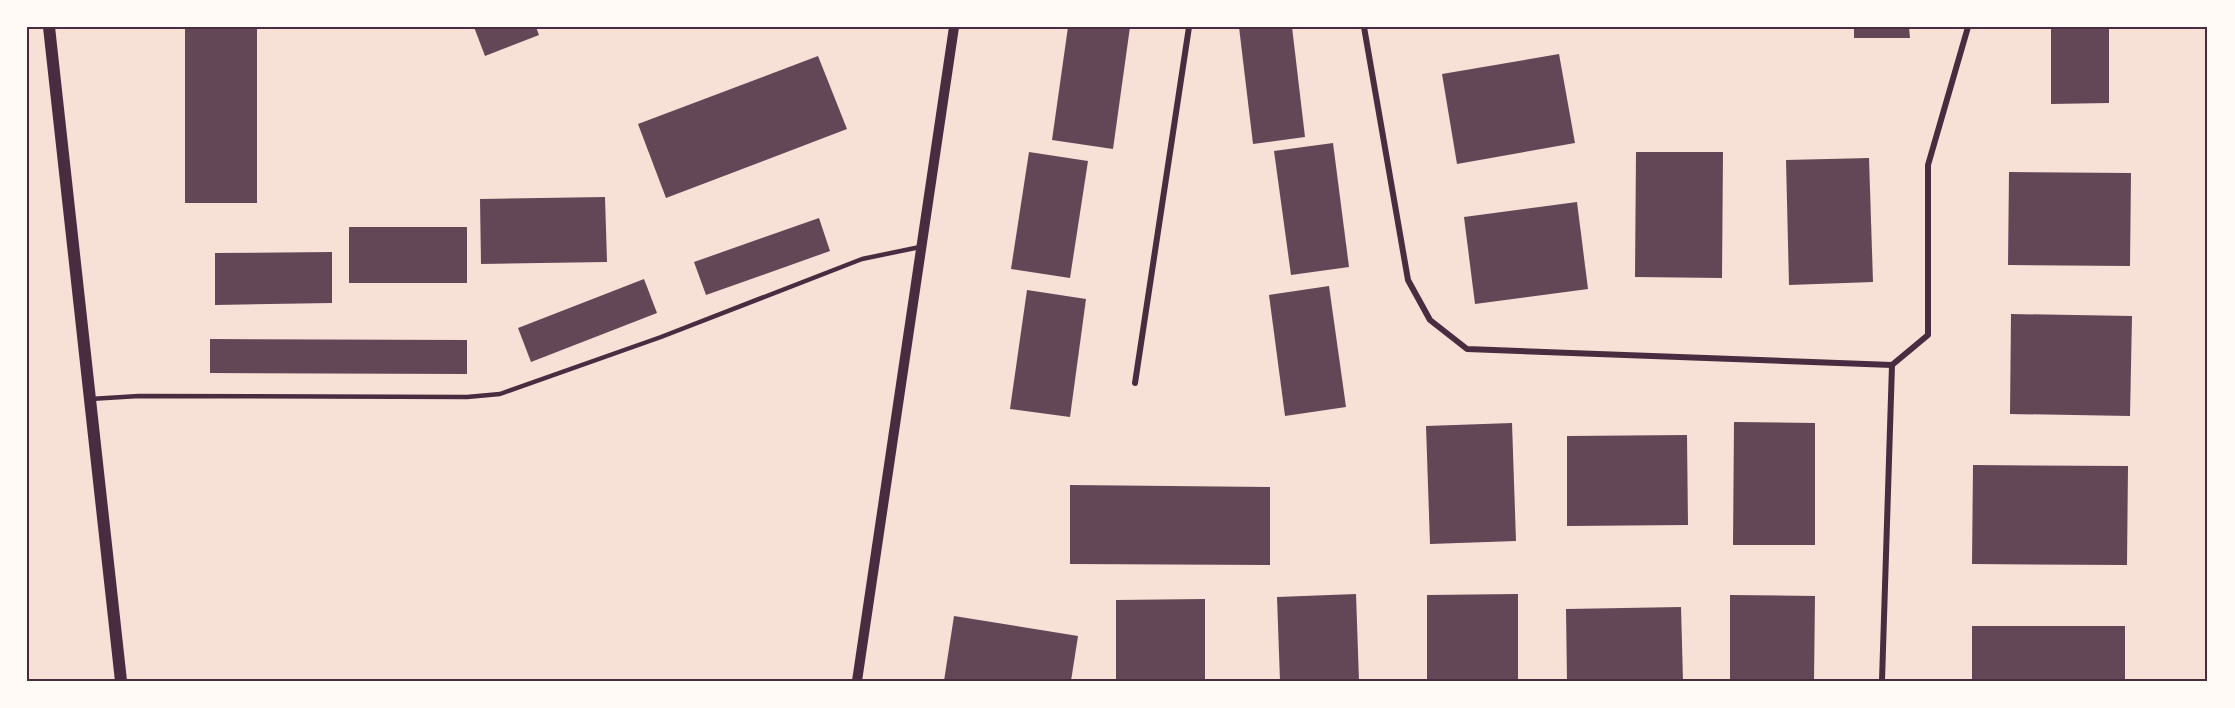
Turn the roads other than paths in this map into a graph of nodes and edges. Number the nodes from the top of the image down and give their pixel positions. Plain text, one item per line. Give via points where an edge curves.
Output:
1 (49, 27) edge
2 (954, 27) edge
3 (1190, 27) edge
4 (1364, 27) edge
5 (1968, 27) edge
6 (922, 246) junction
7 (1892, 365) junction
8 (1135, 382) dead end
9 (90, 399) junction
10 (121, 681) edge
11 (857, 681) edge
12 (1882, 681) edge

1 - 9 main road
2 - 6 street
3 - 8 street
4 - 7 street via 1408,280 1430,320 1467,349
5 - 7 street via 1928,165 1928,335
6 - 9 lane via 862,259 662,337 500,394
6 - 11 street
7 - 12 street
9 - 10 main road

